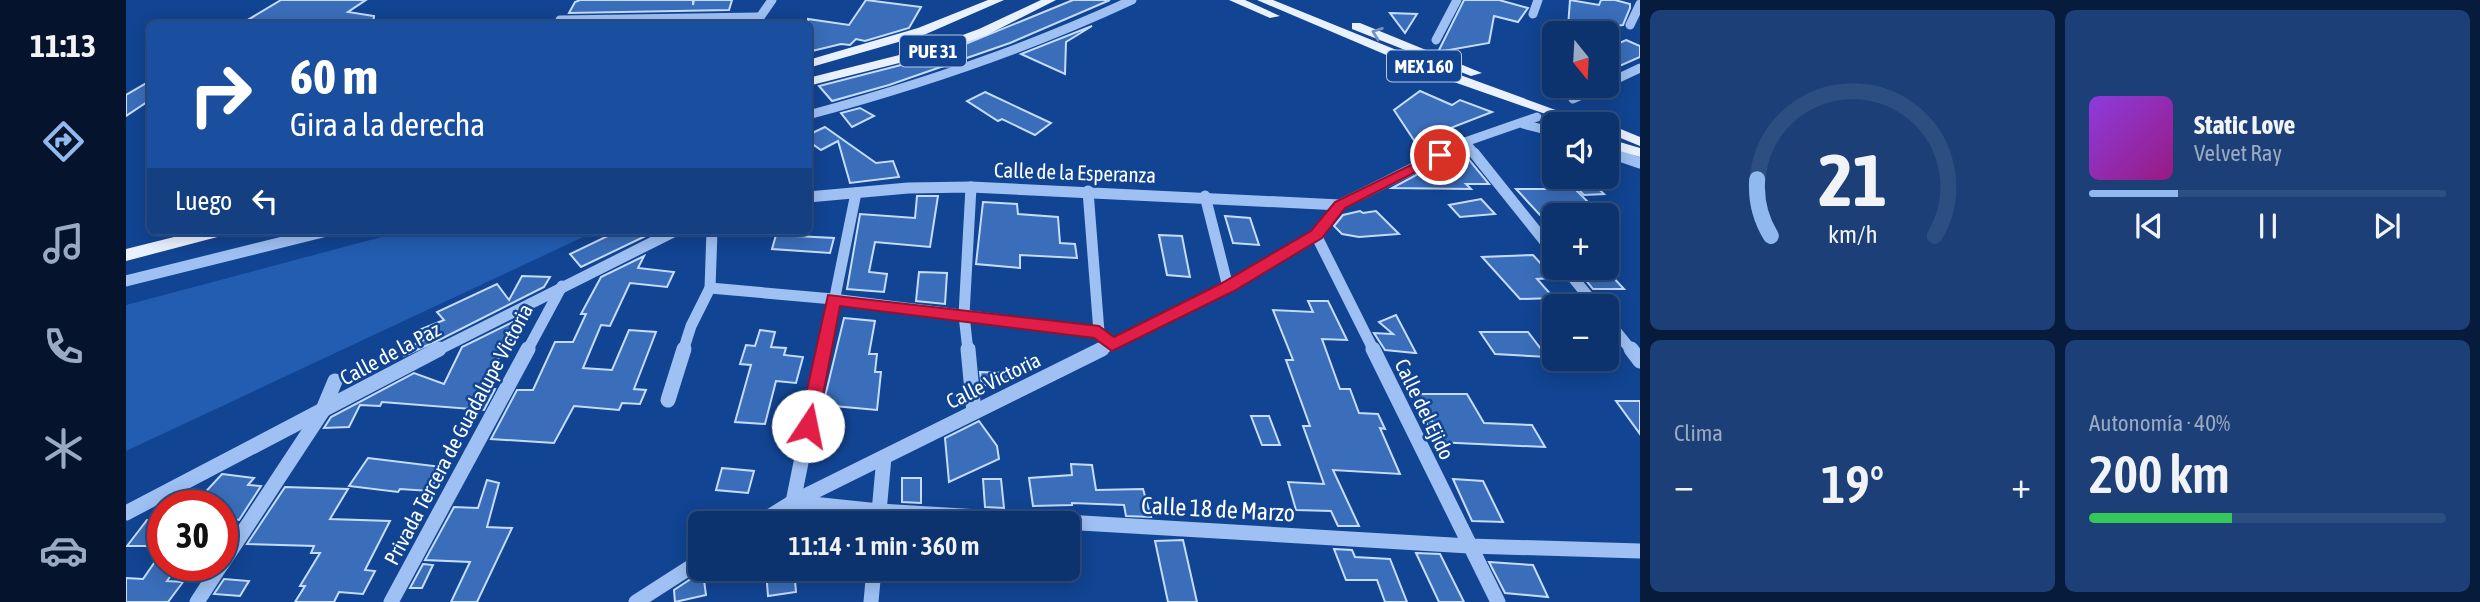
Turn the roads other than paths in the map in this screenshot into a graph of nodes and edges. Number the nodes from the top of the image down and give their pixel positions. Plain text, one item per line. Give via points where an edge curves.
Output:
1 (772, 0) edge
2 (998, 0) edge
3 (1027, 0) edge
4 (1050, 0) edge
5 (1132, 0) edge
6 (1235, 0) edge
7 (1263, 0) edge
8 (1286, 0) edge
9 (1457, 0) edge
10 (1538, 0) edge
11 (1640, 4) edge
12 (1532, 14) dead end
13 (560, 20) dead end
14 (757, 21) edge
15 (1630, 25) dead end
16 (1436, 40) dead end
17 (812, 63) edge
18 (1640, 68) edge
19 (812, 70) edge
20 (1619, 78) edge
21 (812, 81) edge
22 (1553, 112) edge
23 (1570, 112) edge
24 (812, 114) edge
25 (1537, 117) junction
26 (1542, 119) edge
27 (1523, 124) junction
28 (1542, 129) edge
29 (1619, 135) edge
30 (1465, 142) junction
31 (1619, 143) edge
32 (1639, 145) edge
33 (1619, 156) edge
34 (1640, 163) edge
35 (971, 187) junction
36 (1088, 191) junction
37 (856, 193) junction
38 (1205, 196) junction
39 (812, 197) edge
40 (1340, 205) junction
41 (163, 235) edge
42 (204, 235) edge
43 (311, 235) edge
44 (667, 235) edge
45 (712, 235) edge
46 (1317, 235) junction
47 (1542, 238) edge
48 (126, 244) edge
49 (126, 255) edge
50 (1575, 280) edge
51 (126, 281) edge
52 (562, 285) junction
53 (1228, 287) junction
54 (710, 288) junction
55 (1586, 294) edge
56 (833, 299) junction
57 (964, 315) junction
58 (1099, 332) junction
59 (1619, 335) edge
60 (1112, 345) junction
61 (1640, 361) edge
62 (335, 381) dead end
63 (668, 400) dead end
64 (322, 412) junction
65 (974, 412) junction
66 (884, 457) junction
67 (793, 502) junction
68 (779, 511) edge
69 (844, 511) edge
70 (879, 511) edge
71 (126, 513) edge
72 (1080, 527) edge
73 (238, 541) edge
74 (1469, 546) junction
75 (1640, 551) edge
76 (688, 569) edge
77 (211, 581) edge
78 (873, 581) edge
79 (197, 602) edge
80 (391, 602) edge
81 (636, 602) edge
82 (871, 602) edge
83 (1497, 602) edge

1 - 14 street
2 - 17 main road, PUE 31 via 922,31
3 - 19 main road via 982,22 898,51
4 - 21 main road, PUE 31 via 931,51
5 - 24 street via 1048,39 895,92
6 - 25 main road, MEX 160
7 - 22 main road, MEX 160 via 1436,71
23 -> 8 main road via 1415,47
9 - 16 street
10 - 12 street
11 - 15 street
13 - 14 street
18 - 20 street
25 - 26 main road, MEX 160
25 - 27 street, Calle Victoria
27 - 28 street
27 - 30 street, Calle Victoria
29 - 32 main road
30 - 40 street, Calle Victoria
30 - 47 street
31 - 32 main road
33 - 34 street
35 - 36 street, Calle de la Esperanza
35 - 37 street, Calle de la Esperanza
35 - 57 street
36 - 38 street, Calle de la Esperanza
36 - 58 street
37 - 39 street, Calle de la Esperanza
37 - 56 street
38 - 40 street, Calle de la Esperanza
38 - 53 street
40 - 46 street, Calle Victoria
41 - 48 main road
42 - 49 main road
43 - 51 street
44 - 52 street, Calle de la Paz
45 - 54 street
46 - 53 street, Calle Victoria
46 - 74 street, Calle del Ejido
50 - 55 street
52 - 64 street, Calle de la Paz
52 - 80 street, Privada Tercera de Guadalupe Victoria
53 - 60 street, Calle Victoria
54 - 56 street
54 - 63 street via 691,326
56 - 57 street
56 - 67 street
57 - 58 street
57 - 65 street
58 - 60 street
59 - 61 street
60 - 65 street, Calle Victoria
62 - 64 street
64 - 71 street, Calle de la Paz
64 - 73 street
65 - 66 street, Calle Victoria
66 - 67 street, Calle Victoria
66 - 70 street
67 - 68 street, Calle Victoria
67 - 69 street, Calle 18 de Marzo
72 - 74 street, Calle 18 de Marzo
74 - 75 street, Calle 18 de Marzo
74 - 83 street, Calle del Ejido
76 - 81 street
77 - 79 street
78 - 82 street

